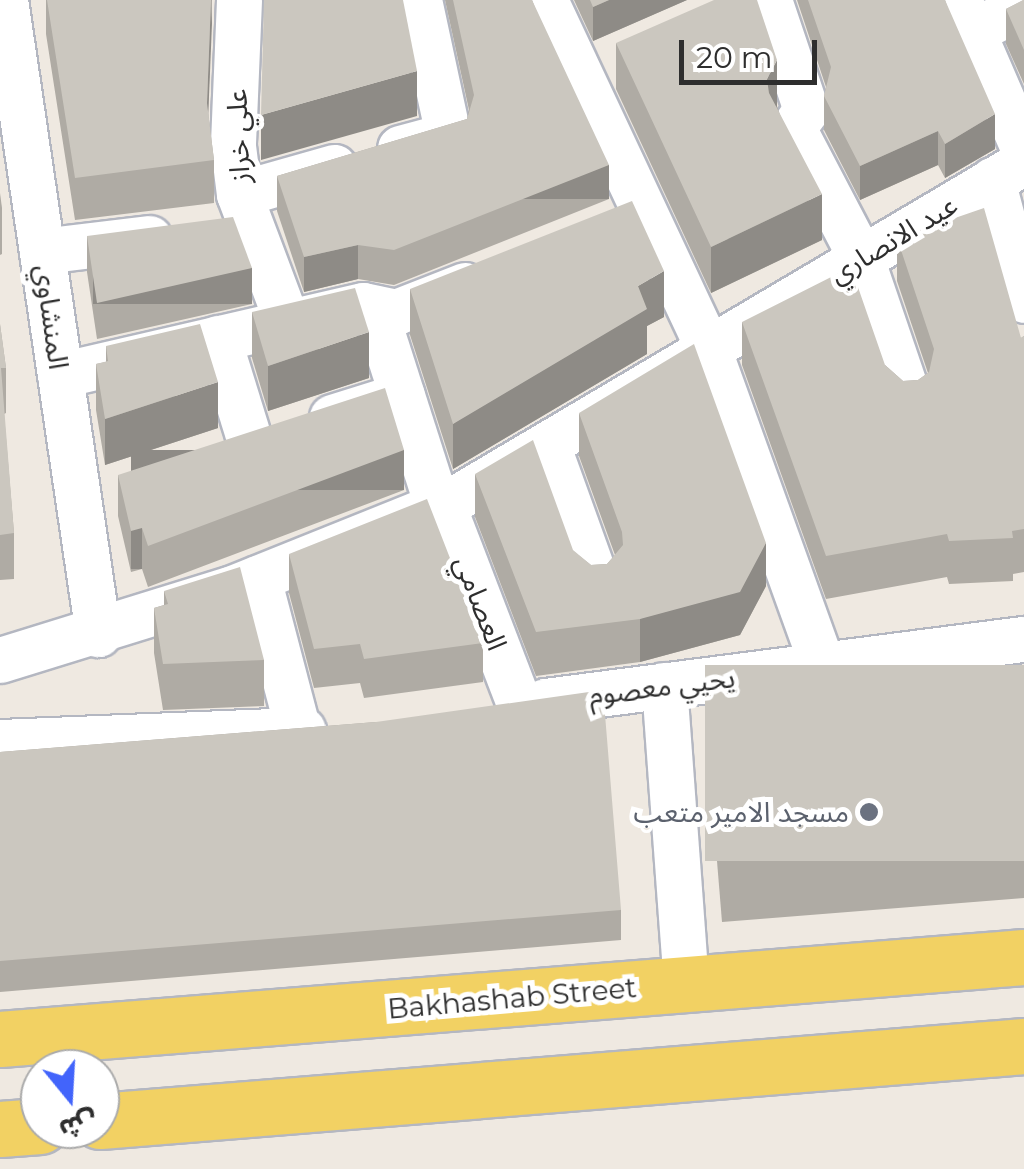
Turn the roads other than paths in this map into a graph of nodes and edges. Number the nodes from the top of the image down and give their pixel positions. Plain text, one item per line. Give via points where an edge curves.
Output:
1 (5, 0) edge
2 (239, 0) edge
3 (419, 0) edge
4 (545, 0) edge
5 (747, 3) edge
6 (1024, 6) edge
7 (965, 15) edge
8 (1014, 164) edge
9 (247, 209) junction
10 (42, 251) junction
11 (861, 258) junction
12 (502, 270) edge
13 (1024, 300) edge
14 (374, 308) junction
15 (287, 322) junction
16 (218, 338) junction
17 (708, 348) junction
18 (60, 374) junction
19 (402, 396) junction
20 (909, 399) edge
21 (250, 442) junction
22 (548, 446) junction
23 (203, 457) edge
24 (440, 504) junction
25 (258, 578) junction
26 (597, 583) edge
27 (98, 634) junction
28 (1024, 640) edge
29 (0, 660) edge
30 (822, 665) junction
31 (664, 686) junction
32 (501, 706) joint
33 (0, 742) edge
34 (1024, 957) edge
35 (686, 984) junction
36 (0, 1039) edge
37 (1024, 1046) edge
38 (120, 1119) edge

1 - 10 street, المنشاوي
2 - 9 street, علي خراز via 233,146
3 - 9 street via 448,134
4 - 17 street via 597,68 626,221
5 - 11 street via 806,110 793,128
6 - 7 street
7 - 8 street
8 - 11 street, عيد الانصاري
8 - 13 street
9 - 10 street
9 - 15 street, علي خراز
10 - 18 street, المنشاوي
11 - 17 street, عيد الانصاري
11 - 20 street
12 - 14 street via 396,312
14 - 15 street
14 - 19 street, العصامي
15 - 16 street
16 - 18 street
16 - 21 street
17 - 22 street, عيد الانصاري
17 - 30 street
18 - 27 street, المنشاوي via 97,494
19 - 21 street
19 - 24 street, العصامي
21 - 23 street
22 - 24 street, عيد الانصاري
22 - 26 street
24 - 25 street, عيد الانصاري
24 - 32 street, العصامي
25 - 27 street, عيد الانصاري
25 - 33 street via 318,729
27 - 29 street, عيد الانصاري
28 - 30 street, يحيي معصوم
30 - 31 street, يحيي معصوم
31 - 32 street, يحيي معصوم
31 - 35 street
34 - 35 main road, Bakhashab Street
35 - 36 main road, Bakhashab Street
37 - 38 main road

